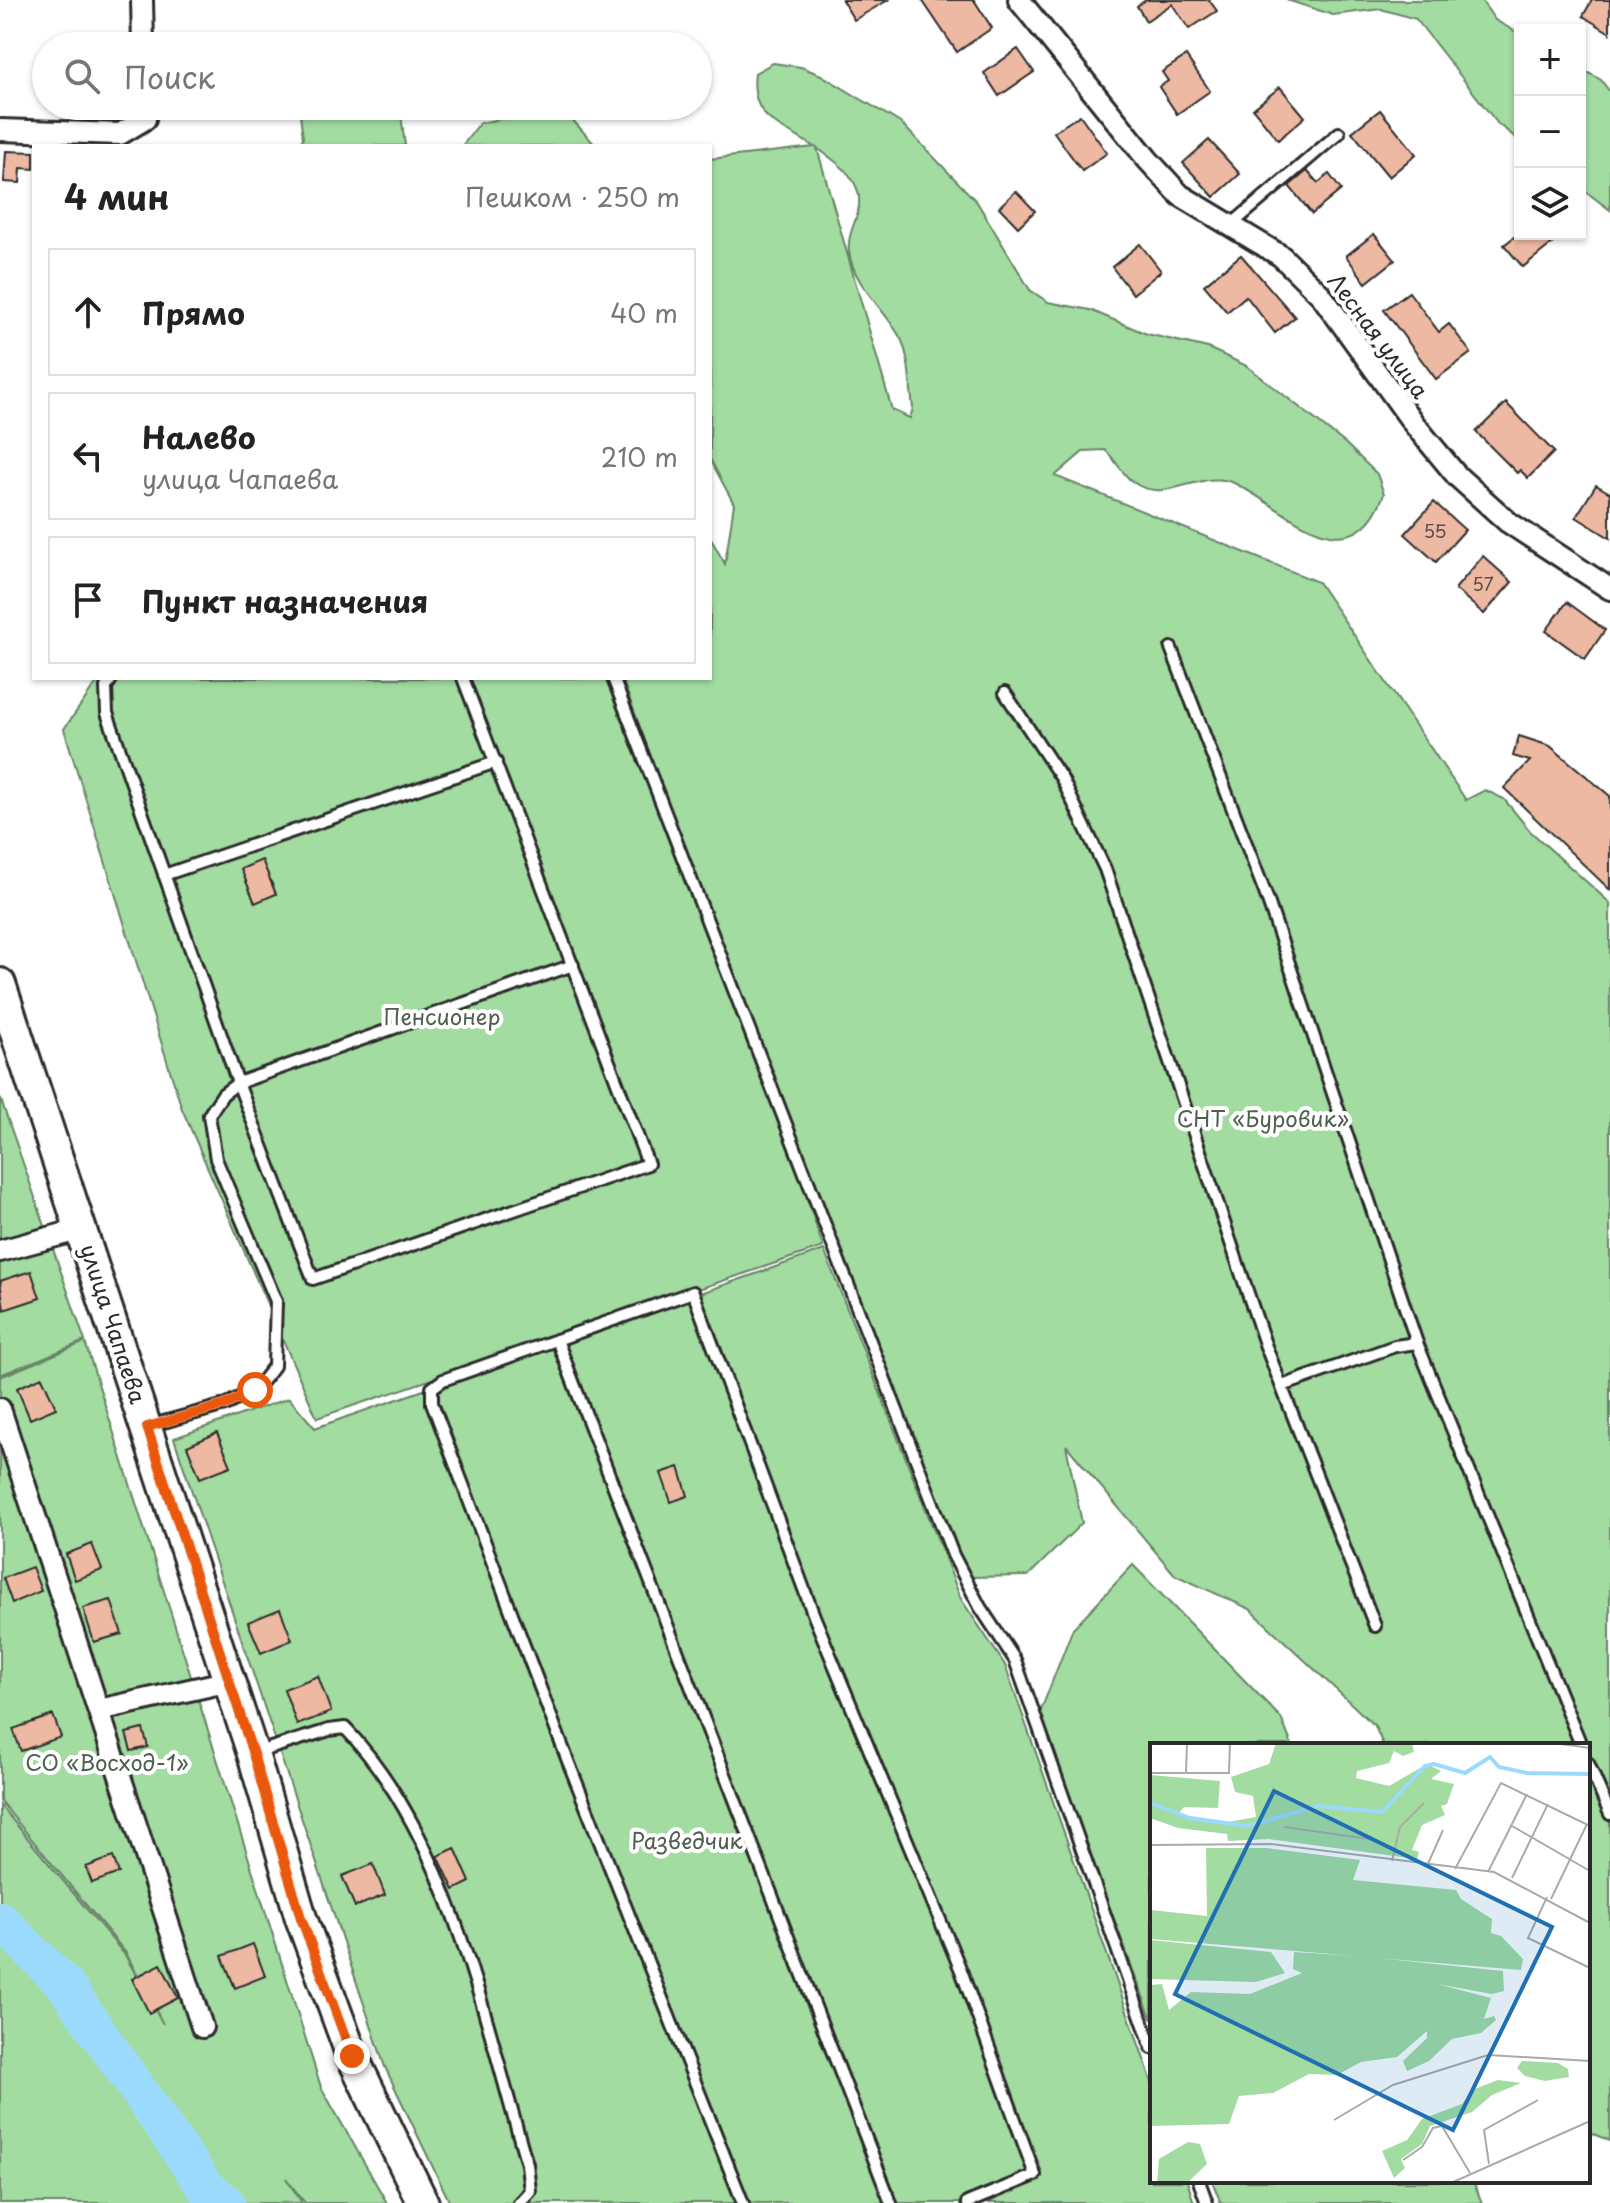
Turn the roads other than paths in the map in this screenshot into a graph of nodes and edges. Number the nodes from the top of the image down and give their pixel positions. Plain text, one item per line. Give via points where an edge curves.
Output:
1 (142, 0) edge
2 (1019, 0) edge
3 (143, 32) edge
4 (143, 120) edge
5 (0, 130) edge
6 (1339, 133) dead end
7 (1231, 225) junction
8 (1610, 589) edge
9 (1171, 648) dead end
10 (111, 680) edge
11 (464, 680) edge
12 (614, 680) edge
13 (1005, 693) dead end
14 (496, 762) junction
15 (164, 875) junction
16 (573, 965) junction
17 (0, 987) edge
18 (238, 1083) junction
19 (82, 1229) junction
20 (0, 1251) edge
21 (557, 1340) junction
22 (1417, 1343) junction
23 (1282, 1386) junction
24 (0, 1409) edge
25 (147, 1427) junction
26 (1375, 1626) dead end
27 (230, 1681) junction
28 (99, 1710) junction
29 (1580, 1743) edge
30 (253, 1754) junction
31 (1590, 1768) edge
32 (1610, 1814) edge
33 (202, 2027) dead end
34 (1150, 2042) edge
35 (1200, 2183) edge
36 (423, 2203) edge
37 (519, 2203) edge
38 (743, 2203) edge
39 (891, 2203) edge
40 (967, 2203) edge
41 (1207, 2203) edge

1 - 3 street
2 - 7 street, Лесная улица via 1180,195
4 - 5 street via 120,134
6 - 7 lane
7 - 8 street, Лесная улица via 1281,256 1321,295 1457,476 1508,522
9 - 22 lane via 1267,898
10 - 15 lane via 107,713
11 - 14 lane
12 - 34 lane via 953,1555 1015,1660
13 - 23 lane via 1062,779 1105,869
14 - 15 lane
14 - 16 lane
15 - 18 lane
16 - 18 lane
16 - 18 lane via 648,1164 313,1279
17 - 19 street, улица Чапаева
18 - 25 lane via 209,1115 216,1159 276,1301 274,1366 255,1390 225,1405
19 - 20 street
19 - 25 street, улица Чапаева
21 - 38 lane via 443,1380 432,1388 432,1403
21 - 39 lane
21 - 40 lane via 693,1292 814,1616 962,1973 1035,2175
22 - 23 lane
22 - 29 lane
23 - 26 lane
24 - 28 street
25 - 27 street, улица Чапаева
27 - 28 street
27 - 30 street, улица Чапаева
28 - 33 street
30 - 36 street, улица Чапаева via 301,1918 352,2056
30 - 37 lane via 345,1728 406,1811 454,1920 527,2164 530,2191
31 - 32 lane
35 - 41 lane

